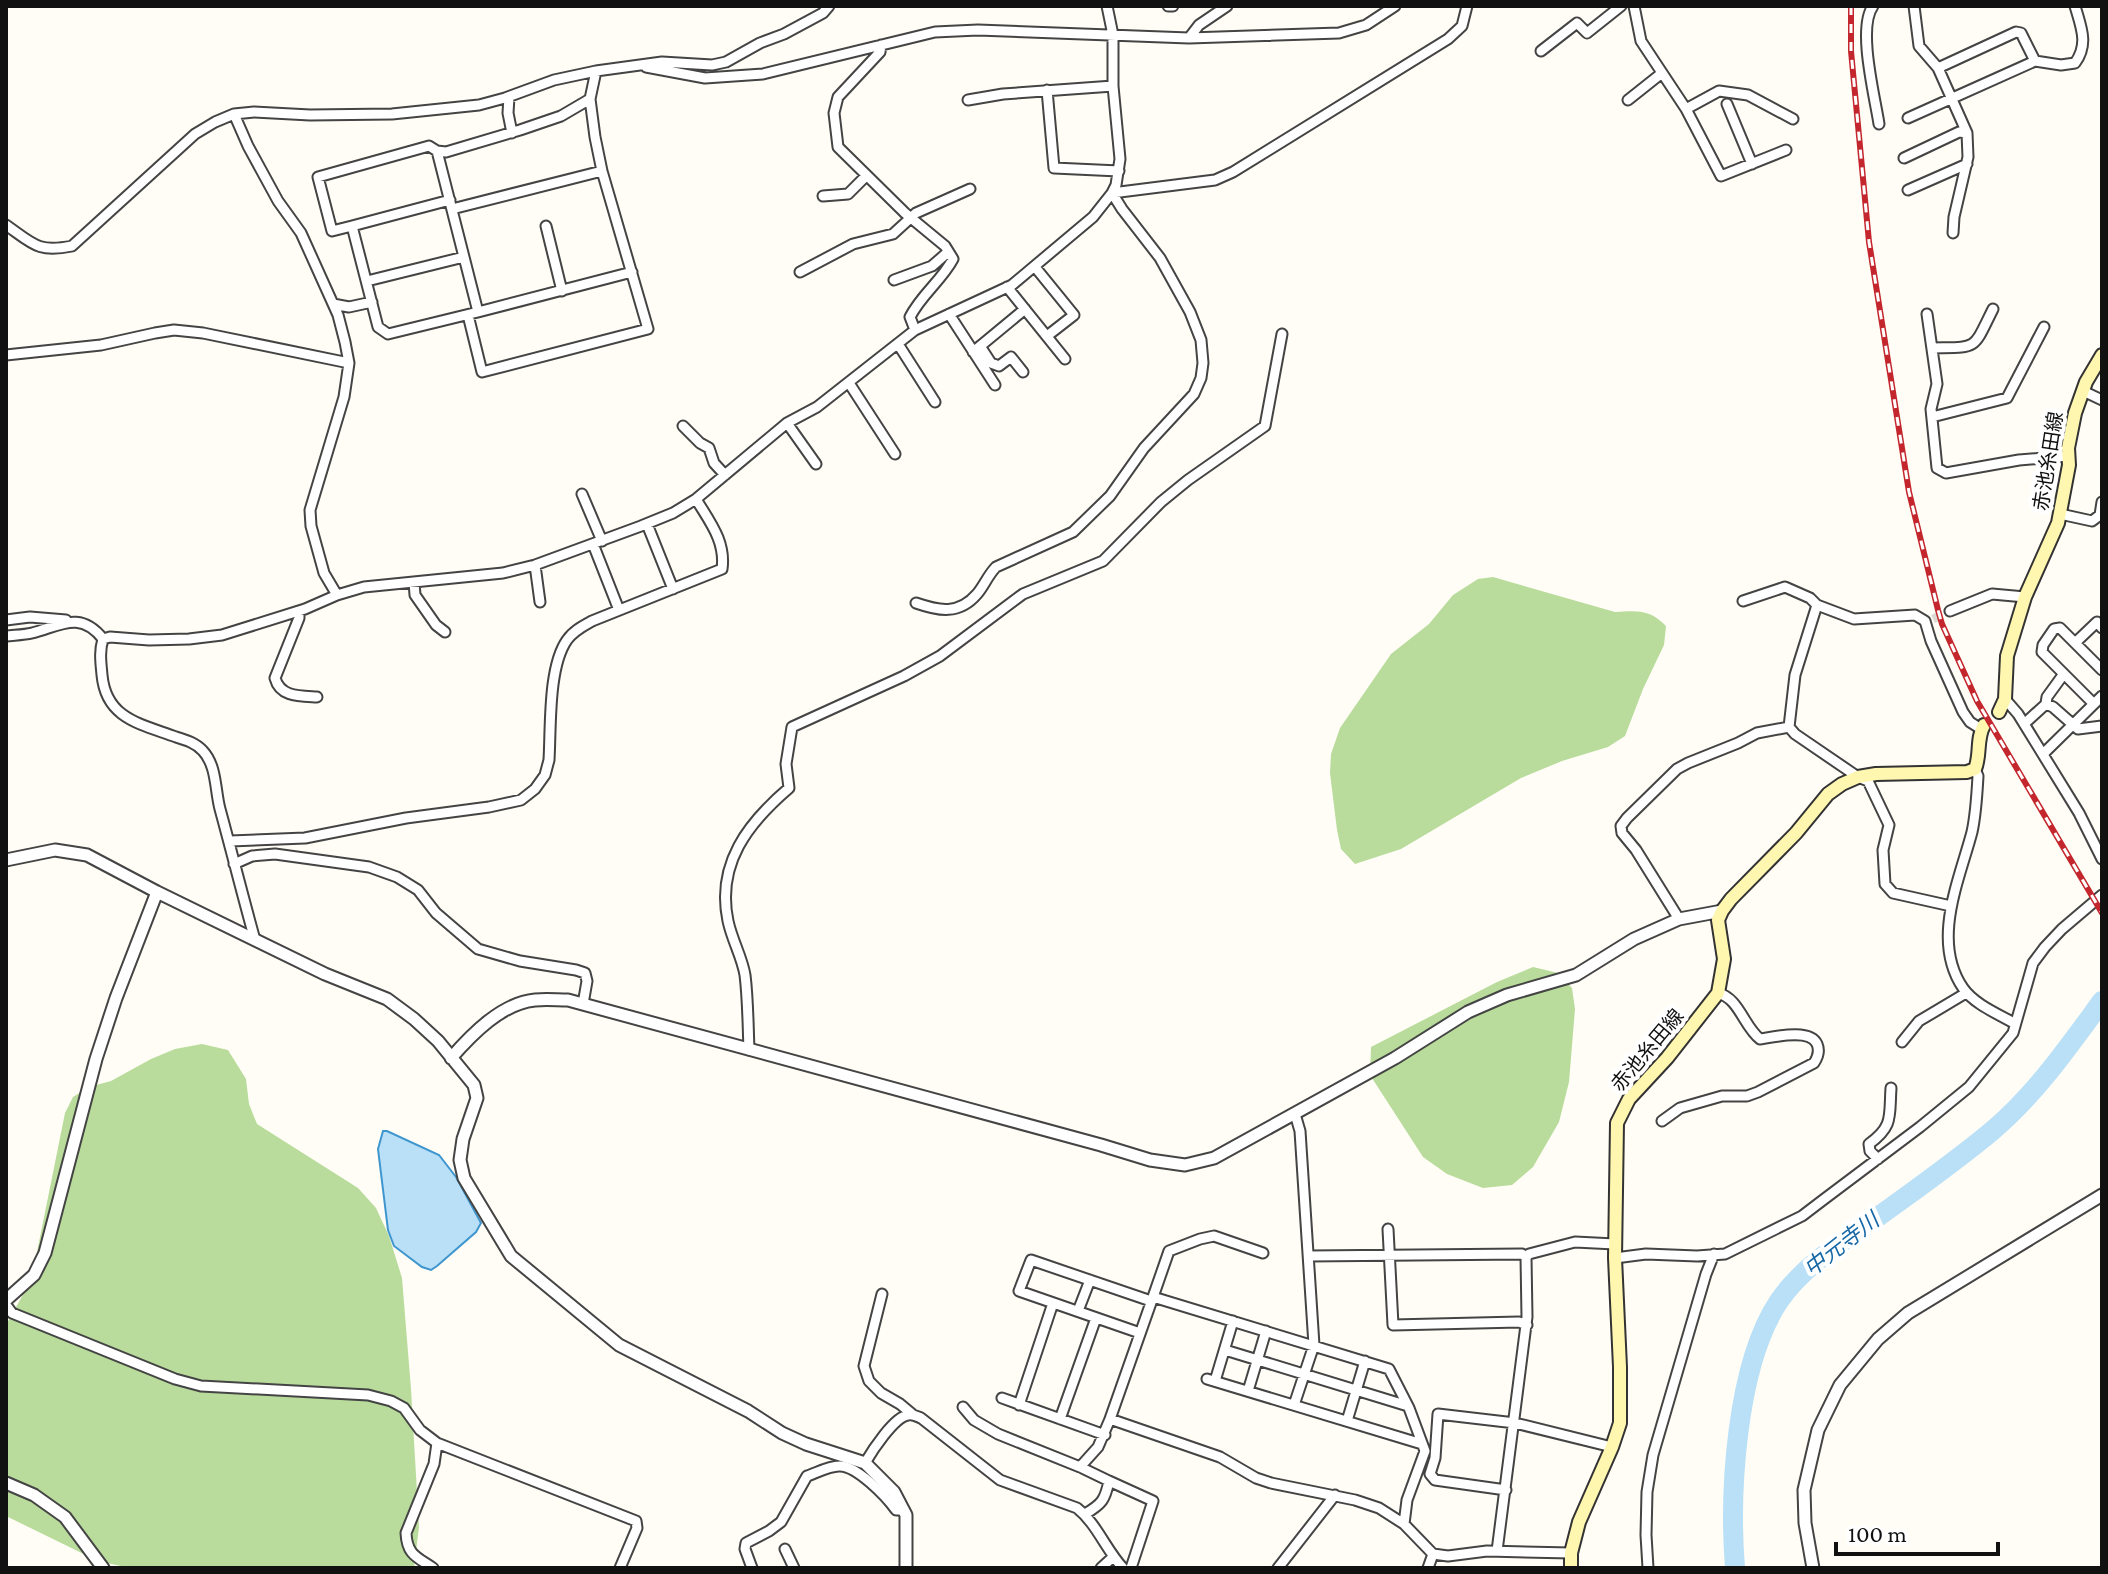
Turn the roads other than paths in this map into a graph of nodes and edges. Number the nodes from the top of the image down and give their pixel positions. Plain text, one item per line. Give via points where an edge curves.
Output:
1 (829, 6) edge
2 (1107, 6) edge
3 (1227, 6) edge
4 (1395, 6) edge
5 (1467, 6) edge
6 (1621, 6) edge
7 (1634, 6) edge
8 (1873, 6) edge
9 (1914, 6) edge
10 (2075, 6) edge
11 (1113, 35) junction
12 (1189, 38) junction
13 (881, 45) junction
14 (1541, 51) dead end
15 (2035, 61) junction
16 (639, 66) junction
17 (1938, 68) junction
18 (596, 71) junction
19 (1662, 73) junction
20 (1113, 86) junction
21 (1047, 90) junction
22 (509, 97) junction
23 (1952, 98) junction
24 (590, 99) junction
25 (968, 100) dead end
26 (1628, 100) dead end
27 (1727, 104) dead end
28 (1686, 109) junction
29 (234, 114) junction
30 (1908, 118) dead end
31 (1793, 119) dead end
32 (1879, 124) dead end
33 (512, 133) junction
34 (1967, 133) junction
35 (1786, 150) dead end
36 (437, 151) junction
37 (1904, 158) dead end
38 (1752, 164) junction
39 (1967, 164) junction
40 (602, 171) junction
41 (1119, 171) junction
42 (866, 176) junction
43 (970, 189) dead end
44 (1908, 190) dead end
45 (1112, 193) junction
46 (823, 196) dead end
47 (451, 204) junction
48 (910, 217) junction
49 (6, 225) edge
50 (352, 226) junction
51 (546, 226) dead end
52 (1953, 233) dead end
53 (948, 252) junction
54 (464, 257) junction
55 (1035, 267) junction
56 (632, 272) junction
57 (800, 272) dead end
58 (894, 280) dead end
59 (367, 281) junction
60 (1007, 287) junction
61 (562, 291) junction
62 (372, 302) junction
63 (333, 304) junction
64 (1025, 309) junction
65 (1993, 309) dead end
66 (473, 314) junction
67 (949, 314) junction
68 (1927, 314) dead end
69 (2044, 327) dead end
70 (915, 330) junction
71 (1282, 334) dead end
72 (1047, 336) junction
73 (898, 344) junction
74 (1932, 348) junction
75 (977, 349) junction
76 (6, 355) edge
77 (2102, 355) edge
78 (1065, 359) dead end
79 (349, 363) junction
80 (1023, 372) dead end
81 (849, 383) junction
82 (995, 385) dead end
83 (2083, 391) junction
84 (2102, 400) edge
85 (935, 402) dead end
86 (1932, 417) junction
87 (787, 423) junction
88 (683, 426) dead end
89 (895, 454) dead end
90 (2068, 456) junction
91 (816, 464) dead end
92 (725, 475) junction
93 (582, 494) dead end
94 (696, 499) junction
95 (2102, 502) edge
96 (2060, 514) junction
97 (647, 524) junction
98 (598, 542) junction
99 (535, 565) junction
100 (414, 582) junction
101 (673, 589) junction
102 (337, 595) junction
103 (2025, 597) junction
104 (1743, 601) dead end
105 (540, 602) dead end
106 (916, 603) dead end
107 (1817, 605) junction
108 (619, 610) junction
109 (299, 611) junction
110 (1950, 611) tunnel mouth
111 (6, 620) edge
112 (72, 620) junction
113 (2102, 628) edge
114 (445, 632) dead end
115 (6, 636) edge
116 (103, 639) junction
117 (2075, 643) junction
118 (2102, 670) edge
119 (2063, 675) junction
120 (2102, 696) edge
121 (317, 697) dead end
122 (2005, 699) junction
123 (2046, 704) junction
124 (2094, 704) junction
125 (1999, 712) dead end
126 (2024, 724) junction
127 (2072, 726) junction
128 (2102, 726) edge
129 (1789, 727) junction
130 (1982, 727) joint
131 (2043, 754) junction
132 (1975, 769) junction
133 (1858, 777) junction
134 (230, 841) junction
135 (2102, 859) edge
136 (6, 860) edge
137 (234, 864) junction
138 (157, 892) junction
139 (2102, 895) edge
140 (1951, 906) junction
141 (1722, 911) junction
142 (1679, 919) junction
143 (255, 940) junction
144 (1718, 993) junction
145 (1966, 993) junction
146 (583, 1004) junction
147 (2014, 1023) junction
148 (1902, 1042) dead end
149 (749, 1050) junction
150 (451, 1058) junction
151 (1891, 1088) dead end
152 (1295, 1114) junction
153 (1662, 1121) dead end
154 (1878, 1159) junction
155 (2102, 1195) edge
156 (1388, 1229) dead end
157 (1615, 1244) junction
158 (1263, 1253) dead end
159 (1714, 1254) junction
160 (1390, 1255) junction
161 (1309, 1256) junction
162 (1526, 1257) junction
163 (1615, 1258) junction
164 (1090, 1280) junction
165 (882, 1294) dead end
166 (1152, 1299) junction
167 (6, 1302) edge
168 (1053, 1303) junction
169 (1078, 1311) junction
170 (1096, 1318) junction
171 (1233, 1321) junction
172 (1527, 1325) junction
173 (1266, 1331) junction
174 (1140, 1333) junction
175 (1314, 1345) junction
176 (1225, 1350) junction
177 (1257, 1360) junction
178 (1365, 1361) junction
179 (1304, 1375) junction
180 (1248, 1391) junction
181 (1356, 1391) junction
182 (1002, 1398) dead end
183 (1019, 1405) junction
184 (1294, 1405) junction
185 (1408, 1406) junction
186 (963, 1407) dead end
187 (912, 1414) junction
188 (1060, 1419) junction
189 (1110, 1419) junction
190 (1347, 1421) junction
191 (1515, 1423) junction
192 (1105, 1435) junction
193 (437, 1443) junction
194 (1422, 1444) junction
195 (1612, 1447) junction
196 (865, 1463) junction
197 (1080, 1467) junction
198 (1109, 1481) junction
199 (6, 1483) edge
200 (1506, 1490) junction
201 (1335, 1495) junction
202 (904, 1510) junction
203 (1085, 1514) junction
204 (1404, 1524) junction
205 (785, 1549) dead end
206 (1497, 1551) junction
207 (1571, 1553) junction
208 (1433, 1554) junction
209 (1113, 1557) junction
210 (103, 1568) edge
211 (433, 1568) edge
212 (620, 1568) edge
213 (752, 1568) edge
214 (794, 1568) edge
215 (906, 1568) edge
216 (1101, 1568) edge
217 (1123, 1568) edge
218 (1131, 1568) edge
219 (1279, 1568) edge
220 (1428, 1568) edge
221 (1571, 1568) edge
222 (1648, 1568) edge
223 (1813, 1568) edge

1 - 16 street via 726,62
2 - 11 street
3 - 12 street
4 - 12 street via 1366,25 1339,33
5 - 45 street via 1462,26 1448,39 1233,172 1215,180
6 - 14 street via 1587,33 1577,23
7 - 19 street via 1641,41
8 - 32 street via 1865,42
9 - 17 street via 1919,46
10 - 15 street via 2084,41 2081,55 2075,63 2061,65
11 - 12 street
11 - 13 street via 978,30 935,32
11 - 20 street
13 - 16 street via 763,74 705,78
13 - 42 street via 838,97 834,113 838,147
15 - 17 street via 2016,32
15 - 23 street
16 - 18 street
17 - 23 street
18 - 22 street
18 - 24 street
19 - 26 street
19 - 28 street
20 - 21 street
20 - 41 street
21 - 25 street
21 - 41 street via 1054,168
22 - 29 street via 392,114
22 - 33 street
23 - 30 street
23 - 34 street
24 - 33 street
24 - 40 street
27 - 38 street
28 - 31 street via 1719,91 1748,95
28 - 38 street via 1721,176
29 - 49 street via 195,134 72,246 37,247
29 - 63 street via 278,201 301,233
33 - 36 street
34 - 37 street
34 - 39 street
35 - 38 street
36 - 47 street
36 - 50 street via 429,146 318,177 332,231
39 - 44 street
39 - 52 street
40 - 47 street
40 - 56 street
41 - 45 street
42 - 46 street via 848,194
42 - 48 street
43 - 48 street
45 - 55 street via 1093,217
45 - 106 street via 1160,258 1190,312 1203,363 1194,394 1144,448 1110,496 1073,532 996,567 976,596 958,610
47 - 50 street
47 - 54 street
48 - 53 street
48 - 57 street via 893,234 853,244
50 - 59 street
51 - 61 street
53 - 58 street via 932,266
53 - 70 street via 953,259 948,268 910,317
54 - 59 street
54 - 66 street
55 - 60 street
55 - 72 street via 1074,315
56 - 61 street
56 - 66 street via 648,329 634,333 482,372
59 - 62 street
60 - 64 street
60 - 67 street
61 - 66 street
62 - 63 street
62 - 66 street via 378,327 388,334
63 - 79 street
64 - 72 street
64 - 75 street
65 - 74 street via 1970,347
67 - 70 street
67 - 75 street
68 - 74 street
69 - 86 street via 2007,398
70 - 73 street
71 - 149 street via 1265,426 1161,502 1103,561 1023,594 940,656 792,727 786,764 789,788 744,834 730,867 726,896 744,972
72 - 78 street
73 - 81 street
73 - 85 street
74 - 86 street via 1937,384
75 - 80 street via 999,366 1011,357
75 - 82 street
76 - 79 street via 101,345 174,330
77 - 83 main road, 赤池糸田線
79 - 102 street via 310,510 324,573
81 - 87 street
81 - 89 street
83 - 84 street
83 - 90 main road, 赤池糸田線
86 - 90 street via 1937,468 1946,473
87 - 91 street
87 - 92 street
88 - 92 street via 709,448
90 - 96 main road, 赤池糸田線
92 - 94 street
93 - 98 street
94 - 97 street
94 - 101 street via 719,538 722,569
95 - 96 street via 2100,515 2092,521
96 - 103 main road, 赤池糸田線
97 - 98 street
97 - 101 street
98 - 99 street
98 - 108 street
99 - 100 street
99 - 105 street
100 - 102 street
100 - 114 street via 415,595
101 - 108 street
102 - 109 street
103 - 110 street via 1992,594
103 - 122 main road, 赤池糸田線 via 2007,656
104 - 107 street via 1785,587
107 - 129 street via 1795,675
107 - 130 street via 1854,619 1915,615 1929,620 1931,641 1963,712
108 - 134 street via 578,629 561,652 545,775 521,800 305,838
109 - 116 street via 222,635
109 - 121 street via 276,684 288,695
111 - 112 street
112 - 115 street
112 - 116 street via 96,630
113 - 117 street via 2097,622
116 - 134 street via 103,687 110,704 120,714 204,752
117 - 118 street
117 - 119 street via 2060,628 2043,645 2042,652
119 - 123 street
119 - 124 street
120 - 124 street
122 - 125 main road, 赤池糸田線
122 - 126 street
123 - 126 street
123 - 127 street
124 - 127 street
126 - 131 street
127 - 128 street
127 - 131 street
129 - 133 street
129 - 142 street via 1757,733 1677,769 1621,826
130 - 132 main road
131 - 135 street
132 - 133 main road
132 - 140 street via 1973,828
133 - 140 street via 1868,781 1889,825 1883,850 1885,884 1893,893
133 - 141 main road via 1828,794
134 - 137 street
136 - 138 street via 55,850 87,855
137 - 143 street
137 - 146 street via 275,854 347,862 397,877 418,890 478,949 585,973
138 - 143 street
138 - 167 street via 96,1059 45,1253 34,1275
139 - 147 street via 2033,963
140 - 145 street via 1947,935
141 - 142 street
141 - 144 main road via 1718,920 1724,959
142 - 152 street via 1576,975 1468,1012
143 - 150 street via 387,999
144 - 153 street via 1733,1002 1760,1039 1804,1034 1818,1045 1818,1057 1758,1092 1680,1108
144 - 157 main road, 赤池糸田線 via 1629,1099 1617,1123
145 - 147 street
145 - 148 street via 1919,1021
146 - 149 street
146 - 150 street via 532,1000 510,1009
147 - 154 street via 2013,1033 1969,1087
149 - 152 street via 1150,1160 1185,1165 1214,1158
150 - 196 street via 474,1085 477,1098 463,1139 464,1178 511,1256 619,1345 794,1439
151 - 154 street via 1888,1125 1869,1144
152 - 161 street
154 - 159 street via 1802,1216 1725,1254
155 - 223 street via 1908,1313 1840,1385 1818,1430 1804,1490
156 - 160 street
157 - 162 street via 1575,1242
157 - 163 main road, 赤池糸田線
158 - 166 street via 1214,1236 1169,1251
159 - 163 street
159 - 222 street via 1653,1455 1647,1492
160 - 161 street
160 - 162 street
160 - 172 street via 1393,1325
161 - 175 street
162 - 172 street
163 - 195 main road, 赤池糸田線 via 1620,1423
164 - 166 street
164 - 168 street via 1031,1260 1019,1291
164 - 169 street
165 - 187 street via 864,1366 881,1393
166 - 171 street
166 - 174 street
167 - 193 street via 12,1313 201,1386 368,1395 391,1401
168 - 169 street
168 - 183 street
169 - 170 street
170 - 174 street
170 - 188 street
171 - 173 street
171 - 176 street
172 - 191 street
173 - 175 street
173 - 177 street
174 - 189 street
175 - 178 street
175 - 179 street
176 - 177 street
176 - 180 street via 1211,1380
177 - 179 street
177 - 180 street
178 - 181 street
178 - 185 street via 1389,1369
179 - 181 street
179 - 184 street
180 - 184 street
181 - 185 street
181 - 190 street
182 - 183 street
183 - 188 street
184 - 190 street
185 - 194 street
186 - 197 street via 998,1434
187 - 196 street via 895,1424
187 - 203 street via 1000,1480
188 - 192 street
189 - 192 street
189 - 201 street via 1220,1457 1256,1478
190 - 194 street
191 - 195 street
191 - 200 street
191 - 200 street via 1438,1414 1430,1474 1435,1480
192 - 197 street
193 - 211 street via 434,1464 406,1533 410,1553
193 - 212 street via 636,1521
194 - 204 street via 1425,1451
195 - 207 main road, 赤池糸田線
196 - 202 street
197 - 198 street
198 - 203 street via 1104,1499
198 - 218 street via 1153,1501
199 - 210 street via 65,1517
200 - 206 street
201 - 204 street via 1379,1508
201 - 219 street
202 - 213 street via 896,1510 852,1469 838,1466 807,1476 781,1522 746,1543
202 - 215 street
203 - 209 street
204 - 208 street
205 - 214 street
206 - 207 street
206 - 208 street
207 - 221 main road, 赤池糸田線
208 - 220 street
209 - 216 street
209 - 217 street

